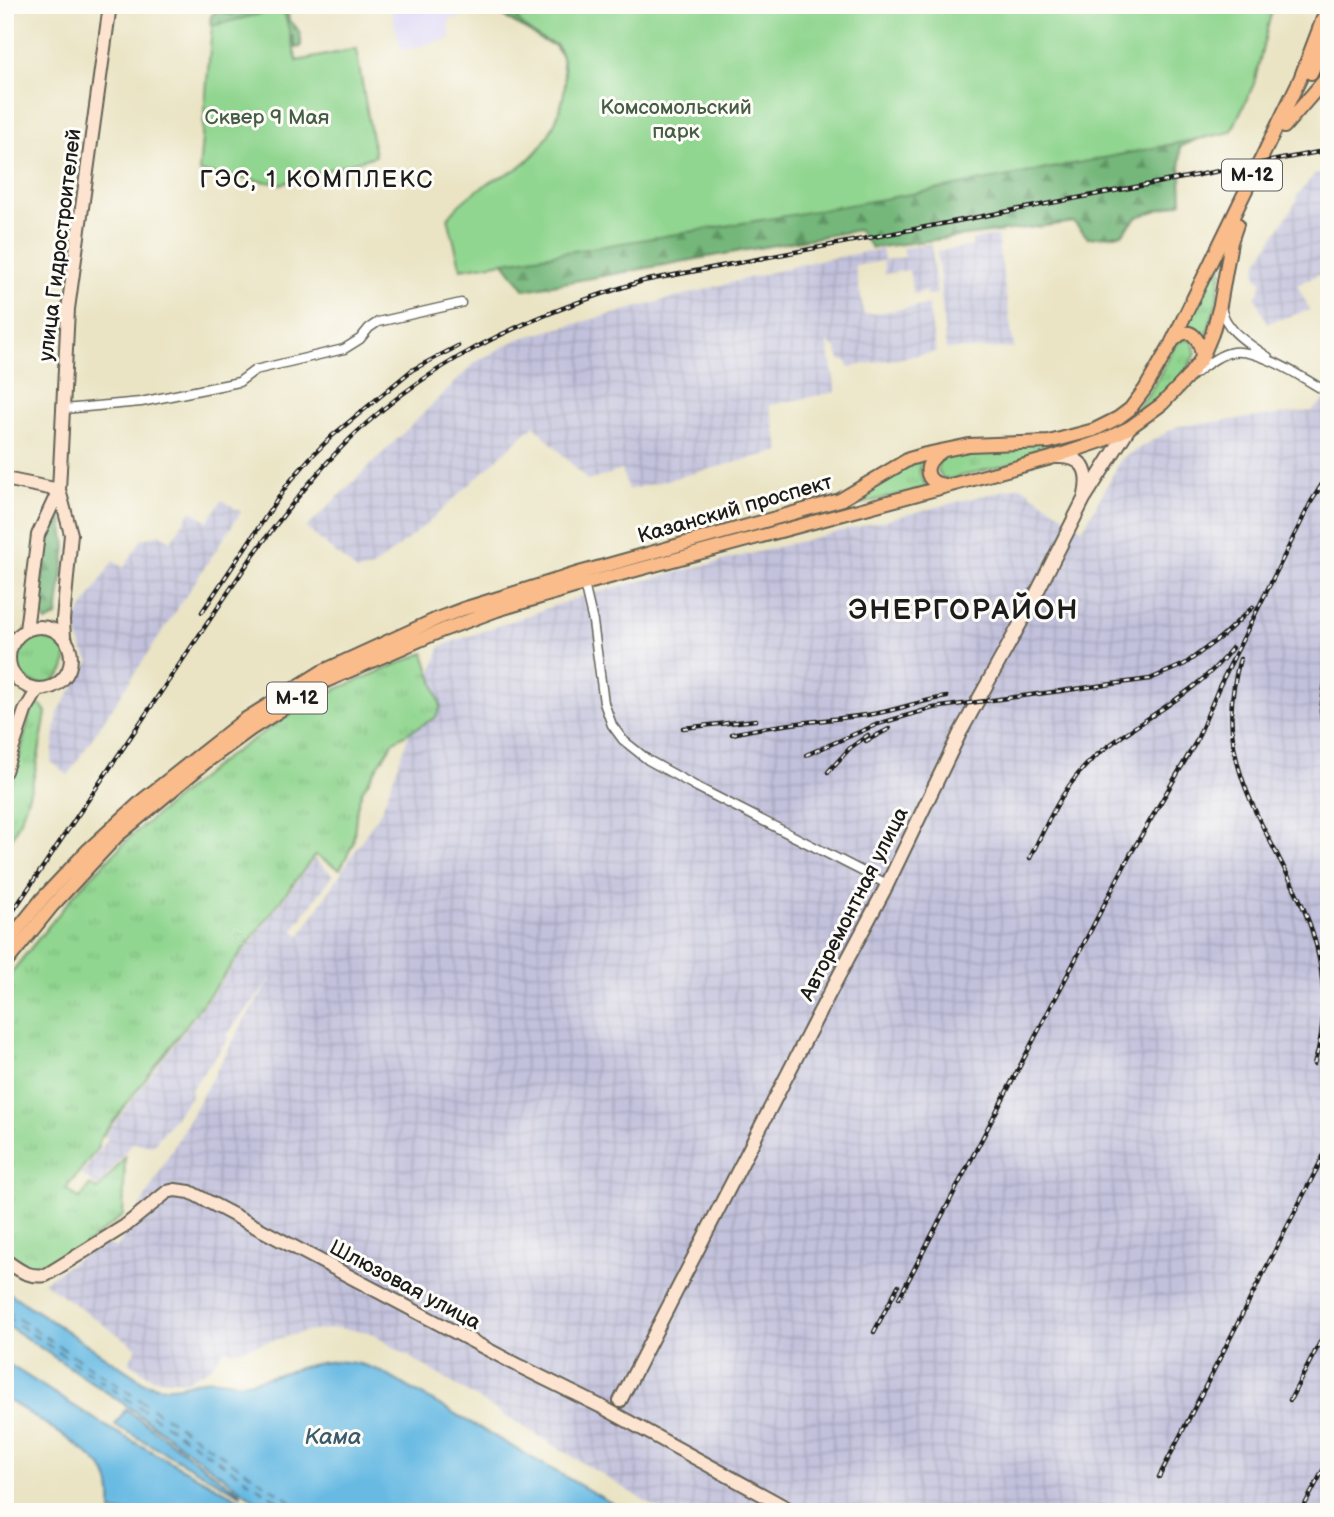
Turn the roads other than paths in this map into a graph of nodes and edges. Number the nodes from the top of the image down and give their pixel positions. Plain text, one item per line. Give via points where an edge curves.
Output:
1 (110, 5) edge
2 (1327, 5) edge
3 (1326, 29) edge
4 (1329, 75) edge
5 (1283, 127) junction
6 (461, 303) dead end
7 (1220, 305) junction
8 (1171, 344) junction
9 (1202, 358) junction
10 (1278, 365) junction
11 (1186, 379) junction
12 (1329, 393) edge
13 (64, 409) junction
14 (1129, 428) junction
15 (947, 449) junction
16 (1051, 458) junction
17 (5, 480) edge
18 (33, 485) junction
19 (951, 486) junction
20 (59, 490) junction
21 (1084, 499) junction
22 (50, 511) junction
23 (584, 584) junction
24 (496, 604) junction
25 (466, 614) junction
26 (26, 630) junction
27 (64, 637) junction
28 (10, 667) junction
29 (1329, 674) edge
30 (38, 689) junction
31 (25, 711) junction
32 (1329, 746) edge
33 (5, 771) edge
34 (887, 884) junction
35 (5, 946) edge
36 (5, 964) edge
37 (5, 1260) edge
38 (620, 1401) junction
39 (602, 1407) junction
40 (628, 1422) junction
41 (794, 1512) edge

1 - 13 street, улица Гидростроителей via 68,309
2 - 3 main road
3 - 5 main road, Казанский проспект / М-12
3 - 8 main road, Казанский проспект / М-12
4 - 5 main road
5 - 7 main road, Казанский проспект / М-12 via 1235,228
6 - 13 street via 378,322 344,349 255,370 239,382 141,402
7 - 9 main road, Казанский проспект / М-12
7 - 10 street via 1235,333
8 - 9 main road via 1178,335 1197,337
8 - 15 main road, Казанский проспект / М-12 via 1130,409 1094,430 1049,442
9 - 11 main road, Казанский проспект / М-12
10 - 11 street via 1230,352
10 - 12 street
11 - 14 main road, Казанский проспект / М-12
13 - 20 street, улица Гидростроителей
14 - 16 main road, Казанский проспект / М-12
14 - 21 street, Авторемонтная улица
15 - 19 main road via 932,457 926,474 937,485
15 - 24 main road, Казанский проспект / М-12 via 909,459 840,500
16 - 19 main road, Казанский проспект / М-12
16 - 21 street via 1068,457 1084,467
17 - 18 street
18 - 20 street
18 - 22 street via 45,496
19 - 23 main road, Казанский проспект / М-12
20 - 22 street
20 - 27 street via 71,534
21 - 34 street, Авторемонтная улица via 960,733
22 - 26 street via 38,535
23 - 24 main road, Казанский проспект / М-12
23 - 34 street via 604,703 623,740 697,787
24 - 25 main road, Казанский проспект / М-12
25 - 35 main road, Казанский проспект / М-12 via 436,619 321,672 244,720 111,828
25 - 36 main road, Казанский проспект / М-12 via 326,681 217,754 110,843
26 - 27 street via 43,627
26 - 28 street via 10,649
27 - 30 street via 71,654 68,671 56,685
28 - 30 street via 22,683
28 - 31 street
29 - 32 street via 1324,711
30 - 31 street
31 - 33 street
34 - 38 street, Авторемонтная улица
37 - 39 street, Шлюзовая улица via 26,1275 46,1275 121,1229 167,1192 190,1192
38 - 39 street
38 - 40 street
39 - 40 street, Шлюзовая улица
40 - 41 street, Шлюзовая улица

